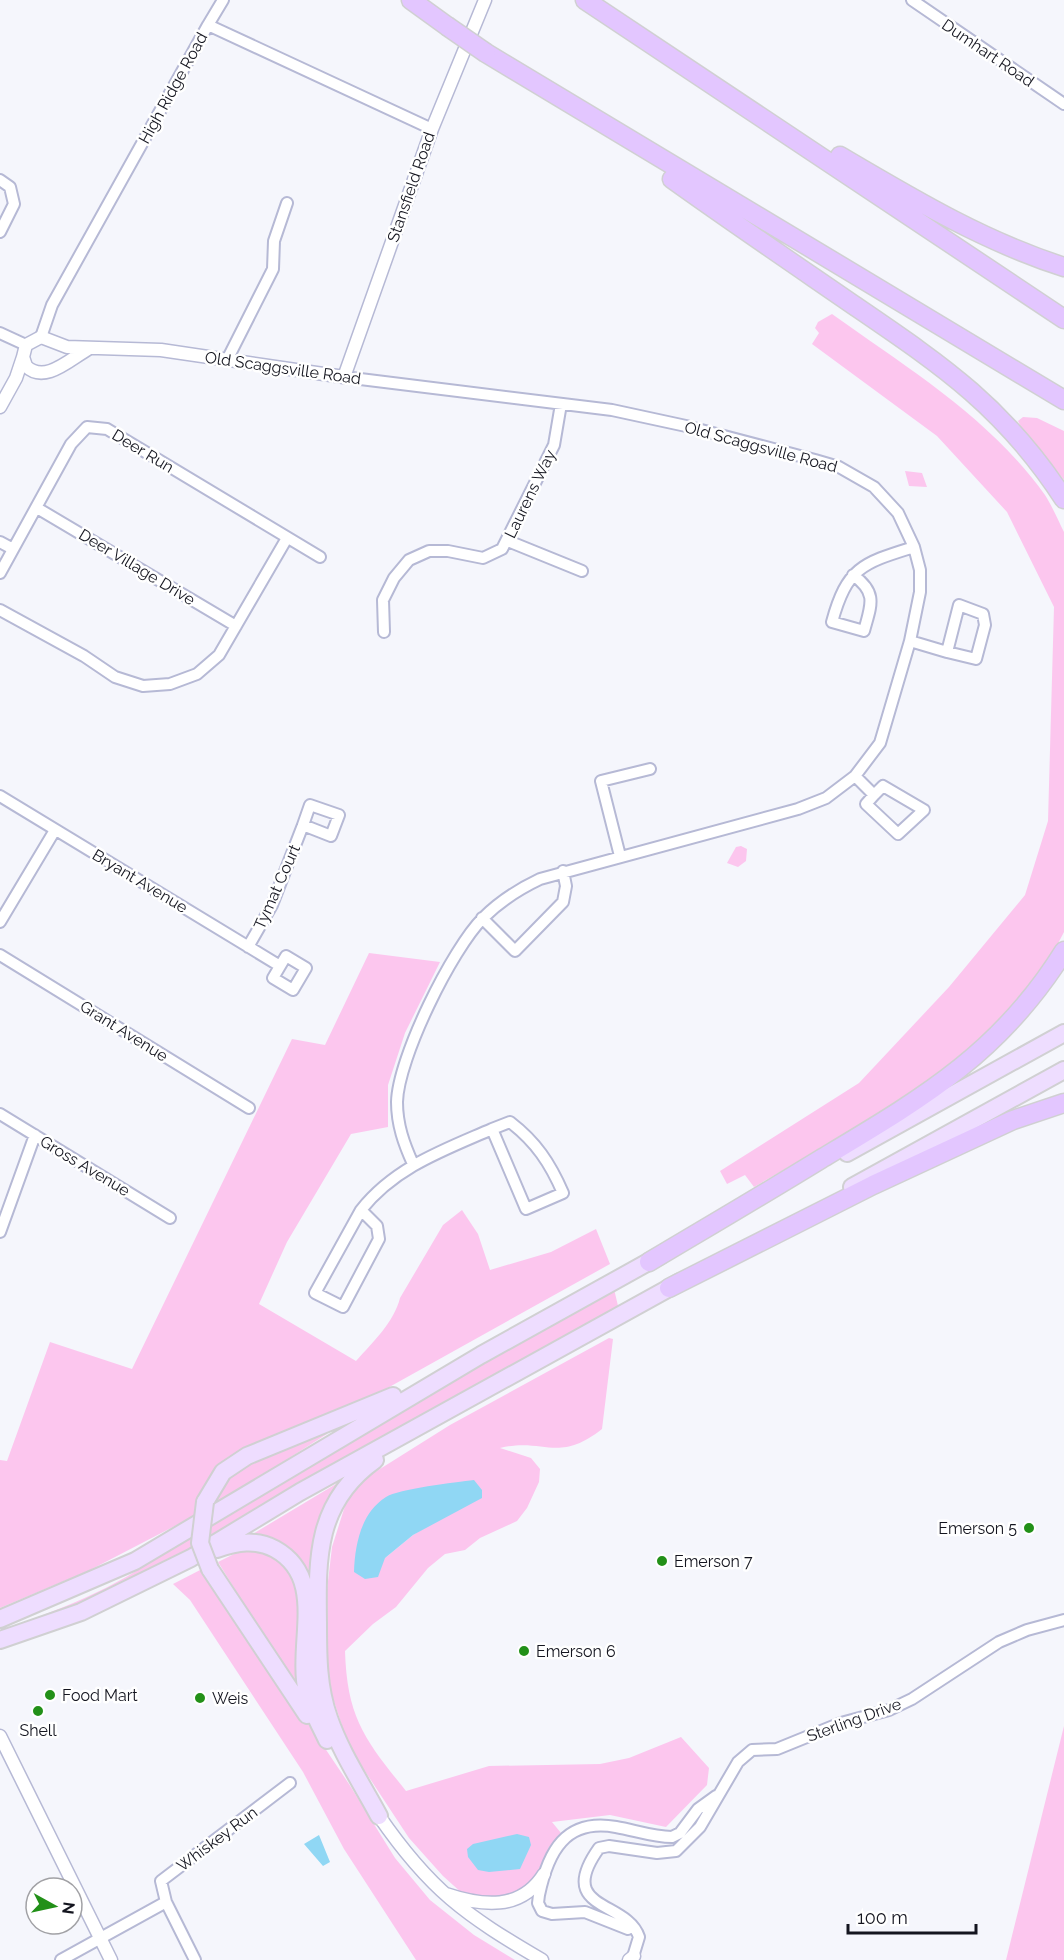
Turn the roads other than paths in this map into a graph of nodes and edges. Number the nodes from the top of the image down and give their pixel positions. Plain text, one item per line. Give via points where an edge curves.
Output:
1 (223, 0) edge
2 (411, 0) edge
3 (484, 0) edge
4 (585, 0) edge
5 (912, 0) edge
6 (208, 25) junction
7 (673, 58) junction
8 (1064, 104) edge
9 (579, 110) junction
10 (432, 129) junction
11 (0, 180) edge
12 (288, 203) dead end
13 (0, 232) edge
14 (1064, 267) edge
15 (1064, 319) edge
16 (0, 333) edge
17 (46, 339) junction
18 (90, 348) junction
19 (24, 351) junction
20 (227, 360) junction
21 (54, 369) junction
22 (40, 374) junction
23 (344, 377) junction
24 (8, 395) junction
25 (1064, 400) edge
26 (561, 404) junction
27 (0, 407) edge
28 (1064, 499) edge
29 (37, 508) junction
30 (288, 538) junction
31 (508, 541) junction
32 (0, 542) edge
33 (914, 547) junction
34 (13, 549) junction
35 (320, 557) dead end
36 (582, 571) dead end
37 (0, 573) edge
38 (853, 575) junction
39 (0, 610) edge
40 (236, 626) junction
41 (384, 632) dead end
42 (910, 641) junction
43 (947, 652) junction
44 (650, 769) dead end
45 (855, 776) junction
46 (874, 795) junction
47 (0, 796) edge
48 (303, 825) dead end
49 (55, 830) junction
50 (620, 856) junction
51 (563, 871) junction
52 (482, 918) junction
53 (0, 922) edge
54 (248, 947) junction
55 (1064, 951) edge
56 (0, 955) edge
57 (280, 966) dead end
58 (1064, 1033) edge
59 (1064, 1070) edge
60 (1064, 1103) edge
61 (249, 1108) dead end
62 (0, 1114) edge
63 (492, 1129) junction
64 (35, 1135) junction
65 (413, 1164) junction
66 (361, 1210) junction
67 (170, 1218) dead end
68 (0, 1232) edge
69 (649, 1262) junction
70 (669, 1288) junction
71 (481, 1355) junction
72 (498, 1381) junction
73 (191, 1558) junction
74 (0, 1619) edge
75 (1064, 1620) edge
76 (0, 1640) edge
77 (0, 1736) edge
78 (334, 1754) junction
79 (290, 1783) dead end
80 (719, 1794) junction
81 (379, 1816) junction
82 (544, 1874) junction
83 (441, 1893) junction
84 (166, 1902) junction
85 (632, 1926) junction
86 (100, 1936) junction
87 (631, 1959) edge
88 (61, 1960) edge
89 (111, 1960) edge
90 (195, 1960) edge
91 (542, 1960) edge

1 - 6 street
2 - 9 highway, bridge
3 - 10 street, Stansfield Road
4 - 7 highway
5 - 8 street, Dumhart Road
6 - 10 street, High Ridge Road
6 - 17 street, High Ridge Road via 52,305
7 - 14 highway via 955,222 990,240
7 - 15 highway
9 - 25 highway
9 - 28 highway via 978,394 1022,439
10 - 23 street, Stansfield Road
11 - 13 street via 13,192 14,204
12 - 20 street via 274,241 273,269
16 - 19 street
17 - 18 street, Old Scaggsville Road via 67,347
17 - 19 street
17 - 21 street via 60,354
18 - 20 street, Old Scaggsville Road via 161,350
18 - 21 street
19 - 22 street via 32,371
19 - 24 street
20 - 23 street, Old Scaggsville Road
21 - 22 street
22 - 24 street
23 - 26 street, Old Scaggsville Road
24 - 27 street
26 - 31 street, Laurens Way via 554,445
26 - 33 street, Old Scaggsville Road via 640,416 839,467 860,477 888,500
29 - 30 street, Deer Run via 71,444 87,427 97,427 107,429
29 - 34 street, Deer Run
29 - 40 street, Deer Village Drive
30 - 35 street, Deer Run
30 - 40 street
31 - 36 street
31 - 41 street, Laurens Way via 483,558 439,550 409,560 383,600
32 - 34 street
33 - 38 street via 874,559
33 - 42 street, Old Scaggsville Road via 921,592
34 - 37 street, Deer Run
38 - 38 street via 841,593 832,622 864,631 871,598 869,590
39 - 40 street via 115,677 143,686 170,684 197,674 219,655
42 - 43 street
42 - 45 street, Old Scaggsville Road via 880,743
43 - 43 street via 976,659 985,625 983,614 959,605
44 - 50 street via 601,781
45 - 46 street
45 - 50 street, Old Scaggsville Road via 826,798 798,809
46 - 46 street via 883,786 924,810 898,834 866,804
47 - 49 street, Bryant Avenue
48 - 54 street, Tymat Court via 272,905
49 - 53 street
49 - 54 street, Bryant Avenue
50 - 51 street, Old Scaggsville Road
51 - 52 street, Old Scaggsville Road via 519,890
51 - 52 street via 563,902 515,951
52 - 65 street, Old Scaggsville Road via 448,966 401,1075 398,1117
54 - 57 street, Bryant Avenue
55 - 69 highway via 1006,1029 944,1083
56 - 61 street, Grant Avenue
58 - 69 main road
59 - 70 main road
60 - 70 highway via 1013,1120 883,1180
62 - 64 street, Gross Avenue
63 - 63 street via 526,1209 563,1193 554,1171 529,1137 510,1122
63 - 65 street
64 - 67 street, Gross Avenue
64 - 68 street
65 - 66 street via 384,1185
66 - 66 street via 377,1226 379,1239 343,1307 315,1293
69 - 71 main road
70 - 72 main road
71 - 74 main road via 135,1561
71 - 78 main road, bridge via 357,1412 246,1456 223,1472 205,1502 200,1543 210,1569
72 - 73 main road
72 - 81 main road via 363,1468 340,1495 320,1541 317,1582 322,1691 338,1741
73 - 76 main road via 81,1612
73 - 78 main road via 240,1542 256,1542 293,1562 308,1603 304,1661 307,1695
75 - 80 street, Sterling Drive via 999,1642 889,1710 841,1723 777,1749 752,1750 738,1762
77 - 86 street
78 - 81 main road
79 - 84 street, Whiskey Run via 164,1878 160,1885
80 - 82 street, Sterling Drive via 698,1809 680,1833 672,1837 607,1826 570,1833 555,1848
80 - 85 street, Sterling Drive via 700,1827 676,1851 657,1853 604,1846 597,1850 587,1874 587,1893 603,1907 630,1920
81 - 83 street via 407,1857
82 - 83 street via 526,1893 500,1904 475,1903
82 - 85 street, Sterling Drive via 538,1903 544,1912 585,1912 627,1929
83 - 91 street via 485,1927
84 - 86 street
84 - 90 street, Whiskey Run
85 - 87 street via 639,1937
86 - 88 street
86 - 89 street

